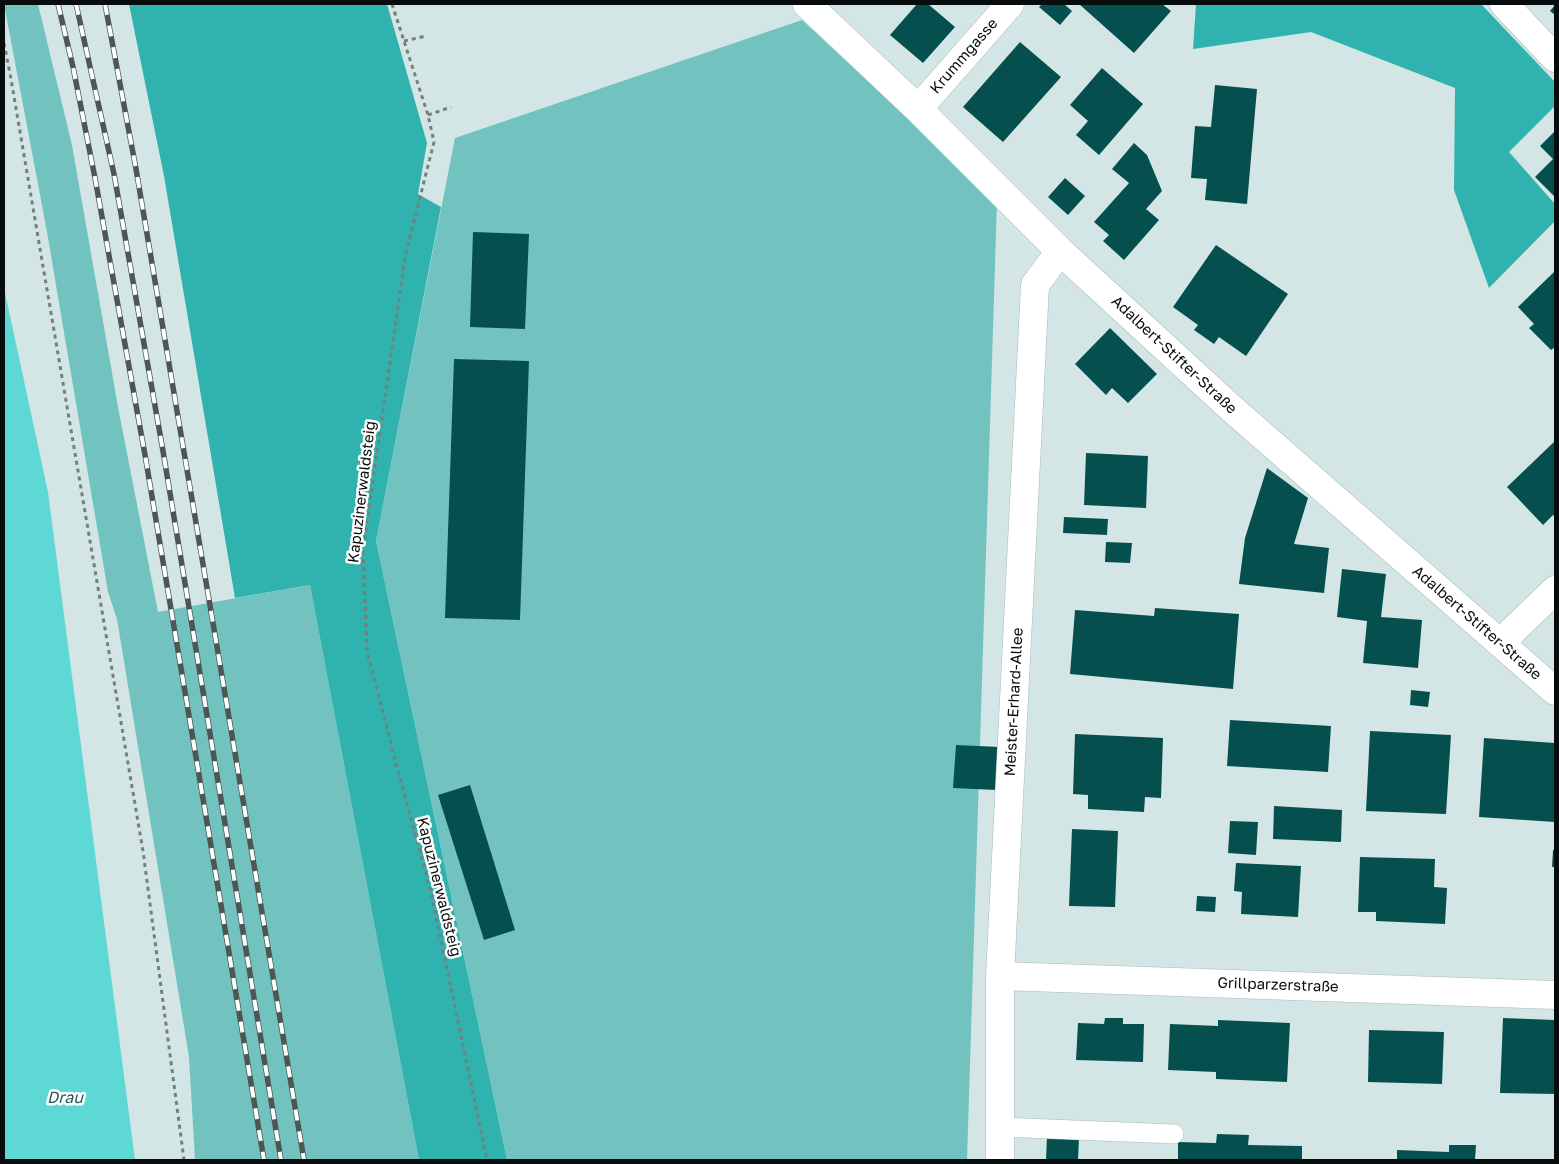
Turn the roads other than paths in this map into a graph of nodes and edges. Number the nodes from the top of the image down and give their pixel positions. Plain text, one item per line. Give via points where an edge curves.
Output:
1 (807, 4) edge
2 (1010, 4) edge
3 (1504, 4) edge
4 (1555, 58) edge
5 (918, 109) junction
6 (1060, 251) junction
7 (1555, 590) edge
8 (1500, 643) junction
9 (1555, 691) edge
10 (1000, 976) junction
11 (1555, 995) edge
12 (1000, 1127) junction
13 (1174, 1134) dead end
14 (1000, 1160) edge

1 - 5 street, Adalbert-Stifter-Straße
2 - 5 street, Krummgasse
3 - 4 street
5 - 6 street, Adalbert-Stifter-Straße
6 - 8 street, Adalbert-Stifter-Straße via 1231,408
6 - 10 street, Meister-Erhard-Allee via 1035,285
7 - 8 street
8 - 9 street, Adalbert-Stifter-Straße
10 - 11 street, Grillparzerstraße
10 - 12 street, Meister-Erhard-Allee
12 - 13 lane
12 - 14 street, Meister-Erhard-Allee

